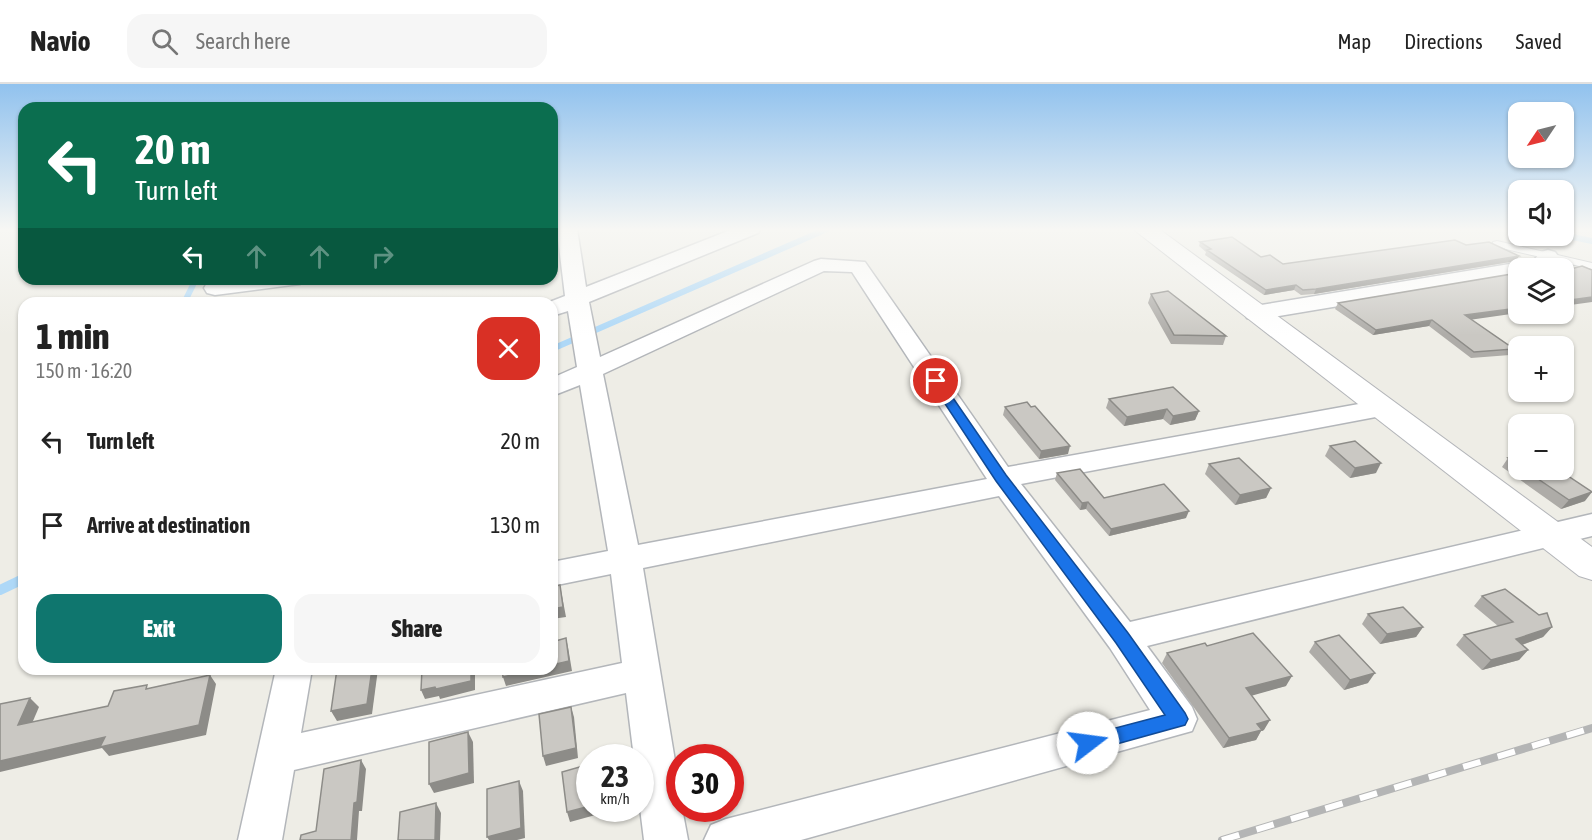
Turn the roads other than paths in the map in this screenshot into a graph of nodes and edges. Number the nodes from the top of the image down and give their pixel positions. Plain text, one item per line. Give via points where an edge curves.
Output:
1 (569, 264) edge
2 (663, 264) edge
3 (1191, 264) edge
4 (1508, 272) edge
5 (249, 285) edge
6 (214, 290) edge
7 (577, 299) junction
8 (558, 307) edge
9 (1255, 313) junction
10 (590, 370) junction
11 (558, 385) edge
12 (1381, 408) junction
13 (1004, 481) junction
14 (1592, 525) edge
15 (1551, 535) junction
16 (625, 559) junction
17 (1592, 566) edge
18 (558, 573) edge
19 (1122, 638) junction
20 (642, 674) junction
21 (293, 675) edge
22 (277, 756) junction
23 (261, 840) edge
24 (666, 840) edge
25 (726, 840) edge

1 - 7 street
2 - 7 street
3 - 9 street
4 - 9 street
5 - 6 street
7 - 8 street
7 - 10 street
9 - 12 street
10 - 11 street
10 - 13 street via 821,266 858,266
10 - 16 street
12 - 13 street
12 - 15 street
13 - 16 street
13 - 19 street
14 - 15 street
15 - 17 street
15 - 19 street
16 - 18 street
16 - 20 street
19 - 25 street via 1178,719
20 - 22 street
20 - 24 street
21 - 22 street
22 - 23 street

